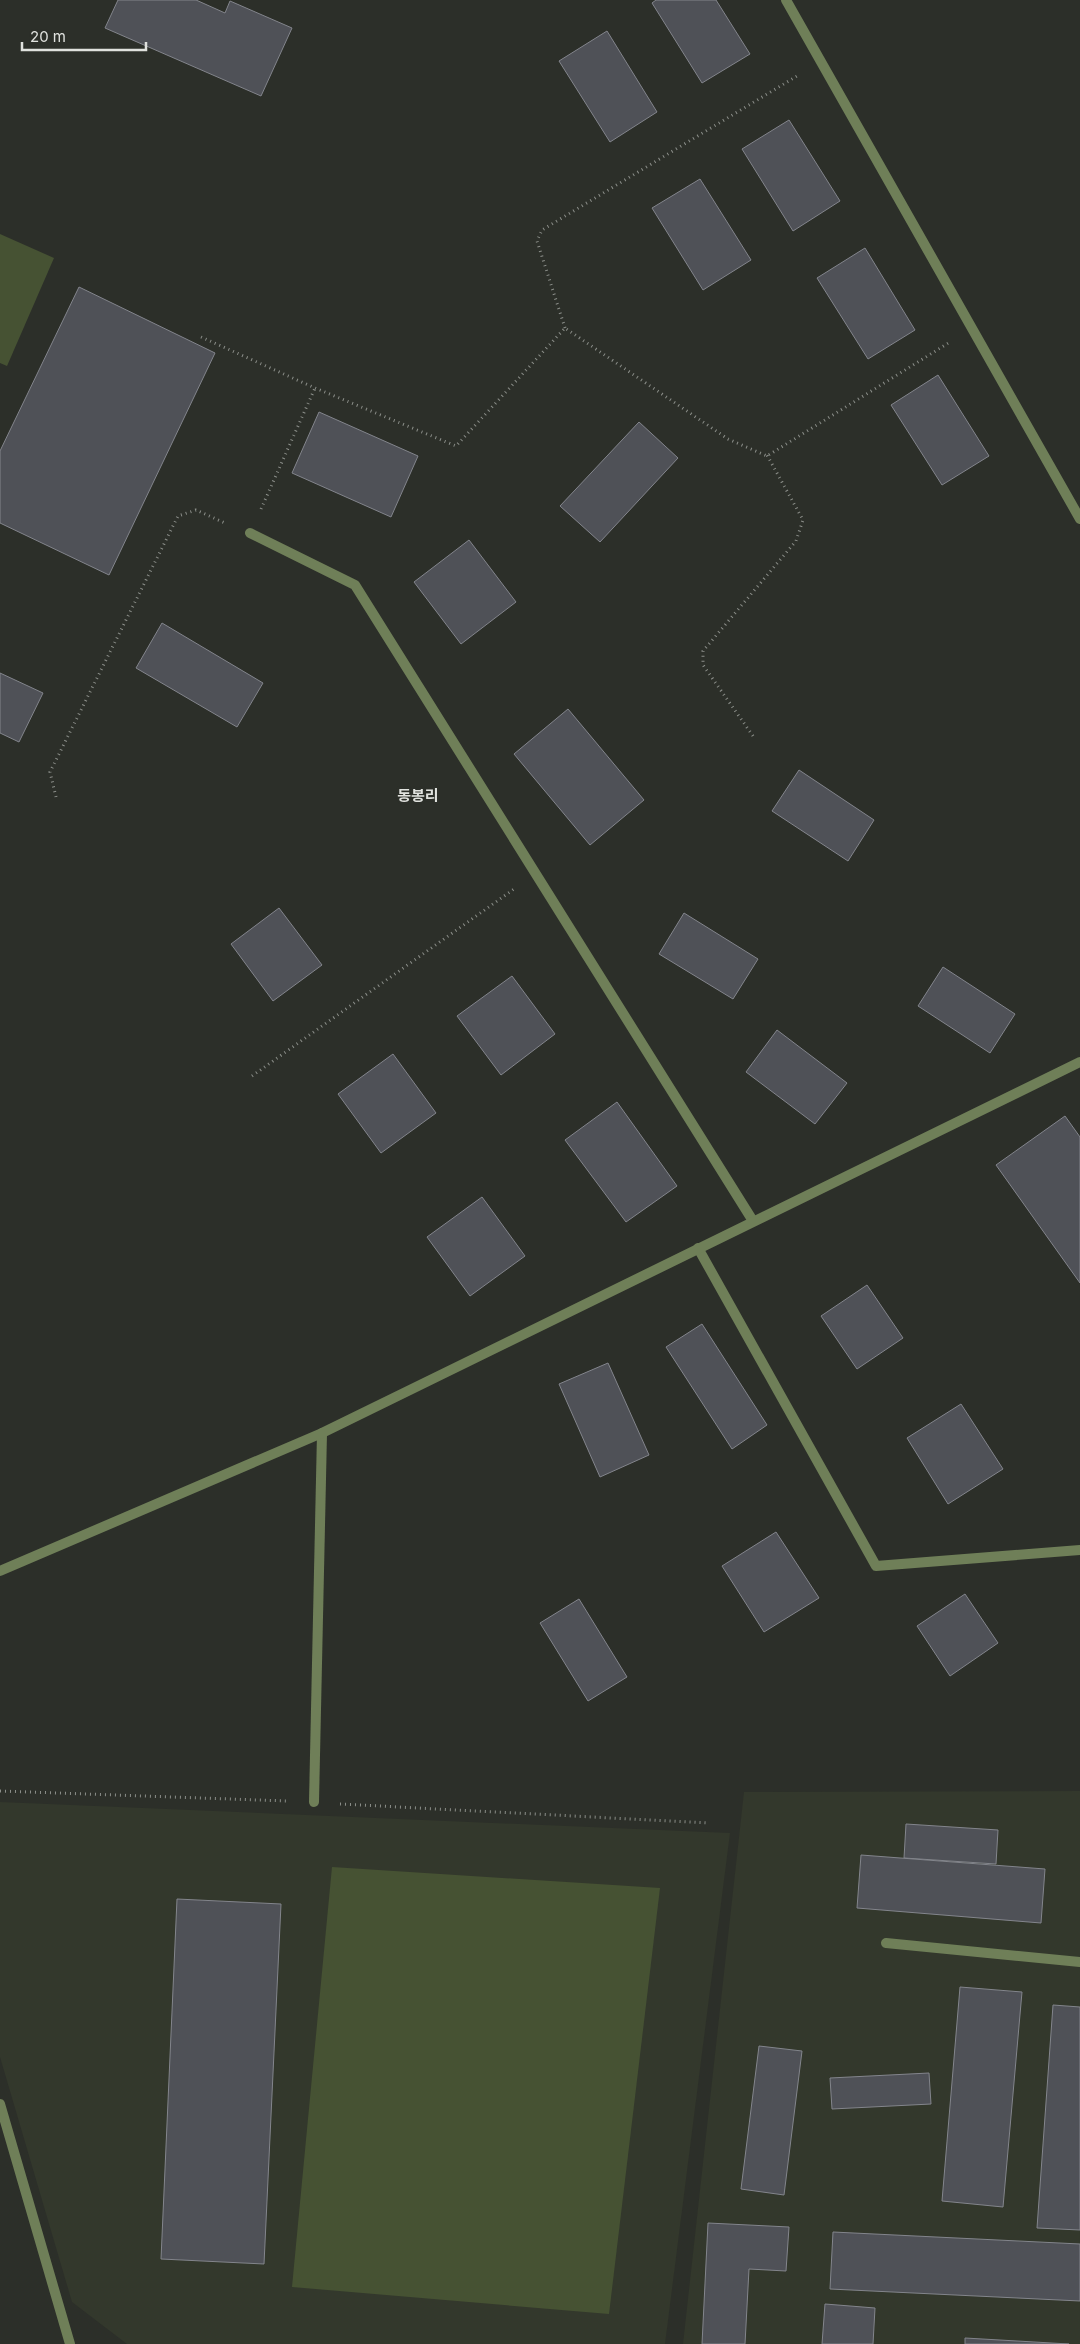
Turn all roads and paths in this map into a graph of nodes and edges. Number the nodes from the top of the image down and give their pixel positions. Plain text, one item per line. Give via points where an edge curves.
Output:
1 (786, 0) edge
2 (821, 61) junction
3 (565, 328) junction
4 (972, 328) junction
5 (201, 337) dead end
6 (315, 388) junction
7 (768, 455) junction
8 (1080, 520) edge
9 (250, 533) junction
10 (754, 736) dead end
11 (56, 797) dead end
12 (535, 874) junction
13 (1080, 1062) edge
14 (252, 1076) dead end
15 (754, 1221) junction
16 (698, 1248) junction
17 (322, 1433) junction
18 (1080, 1550) edge
19 (0, 1571) edge
20 (0, 1791) edge
21 (314, 1802) junction
22 (709, 1822) dead end
23 (886, 1944) dead end
24 (1080, 1962) edge
25 (0, 2104) edge
26 (70, 2344) edge

1 - 2 street
2 - 3 path via 542,230 537,241
2 - 4 street
3 - 6 path via 456,446
3 - 7 path via 728,439
4 - 7 path
4 - 8 street
5 - 6 path
6 - 9 path
7 - 10 path via 803,520 796,541 703,651 703,665
9 - 11 path via 196,510 178,516 50,772
9 - 12 street via 355,586
12 - 14 path
12 - 15 street
13 - 15 street
15 - 16 street
16 - 17 street
16 - 18 street via 876,1566
17 - 19 street
17 - 21 street
20 - 21 path
21 - 22 path
23 - 24 street
25 - 26 street

